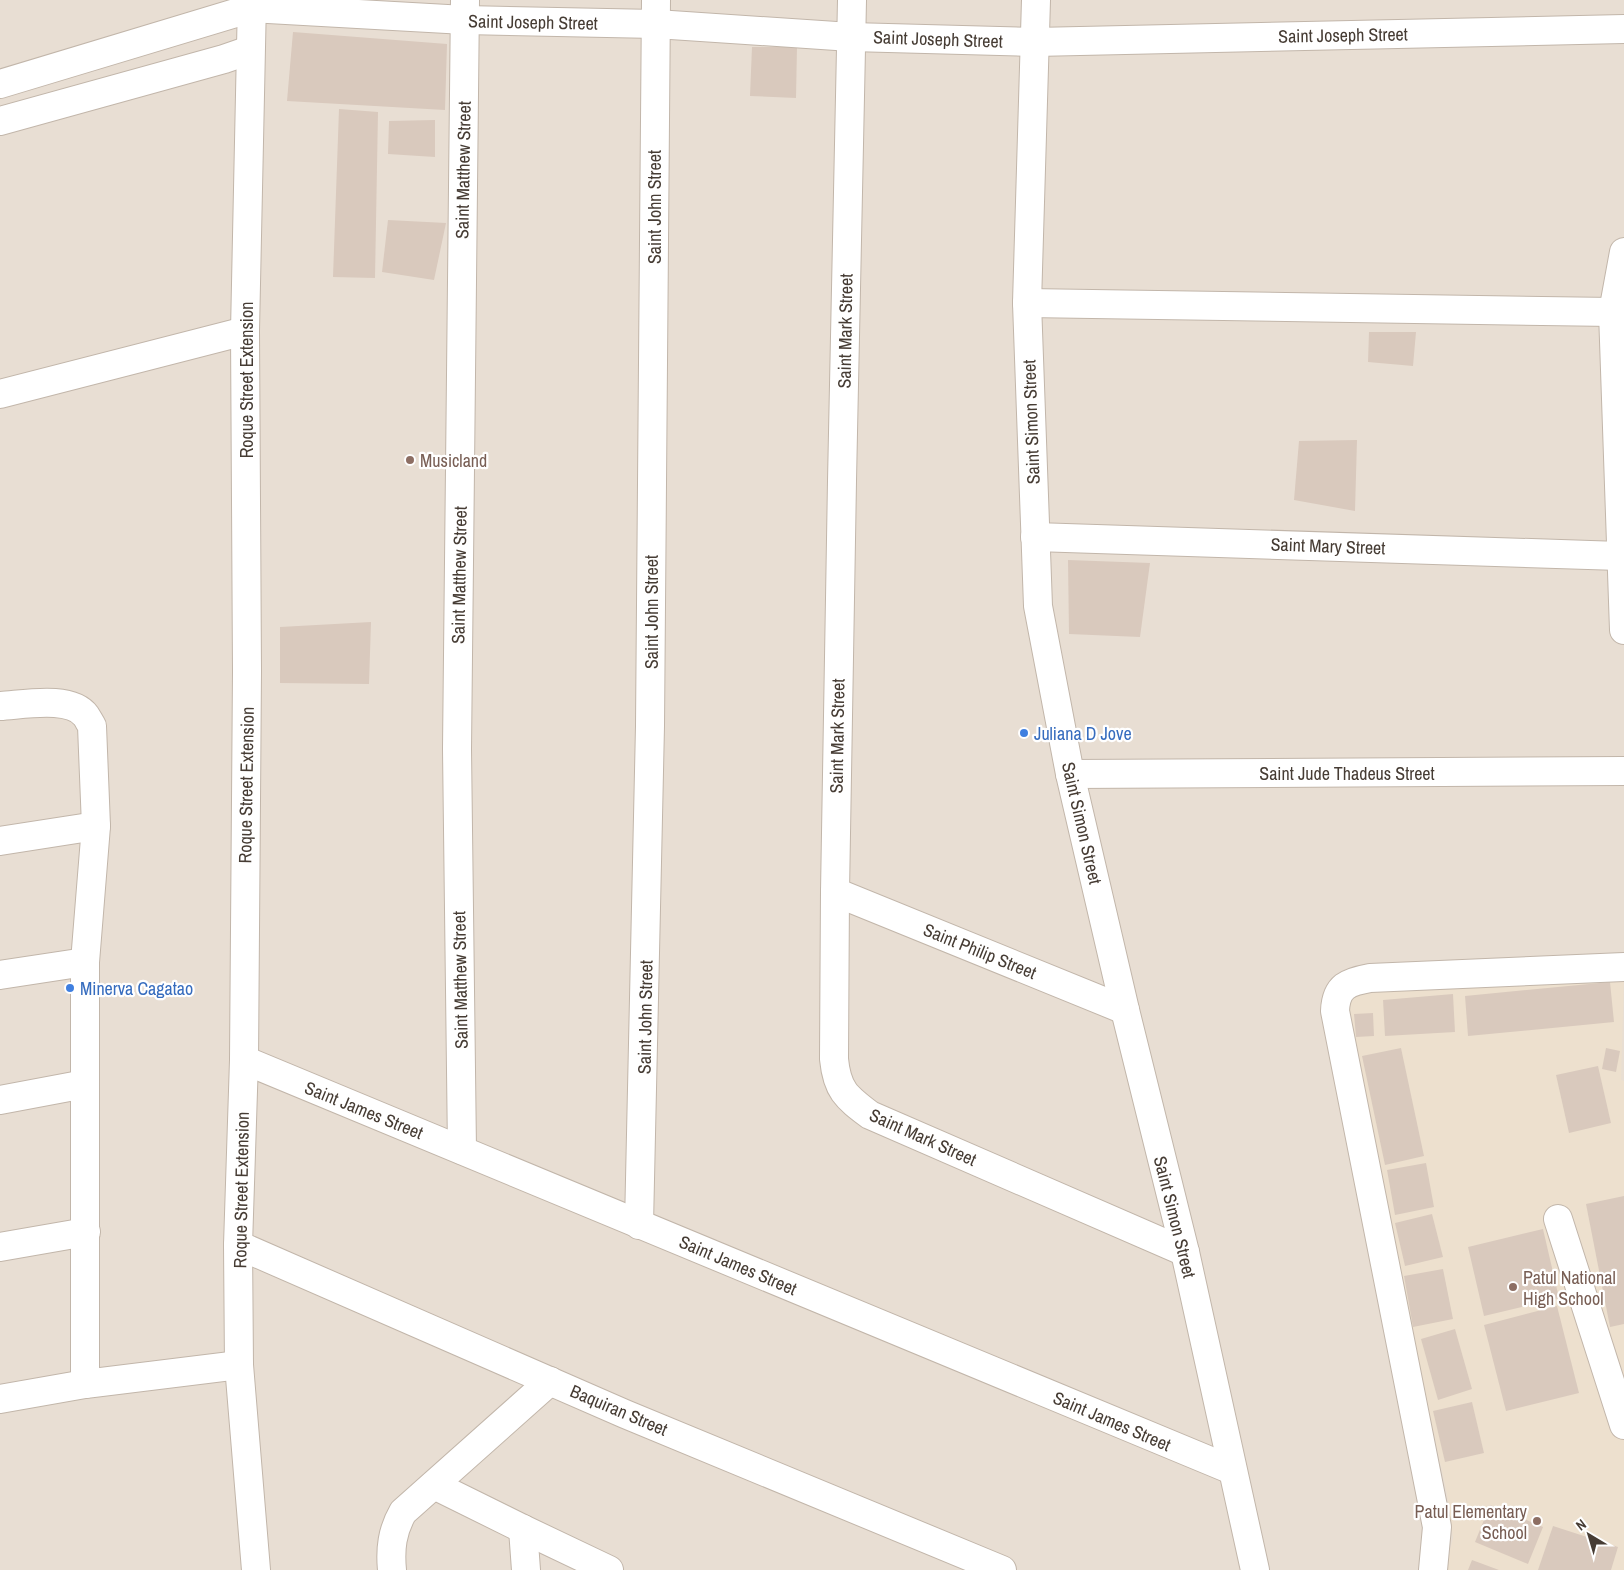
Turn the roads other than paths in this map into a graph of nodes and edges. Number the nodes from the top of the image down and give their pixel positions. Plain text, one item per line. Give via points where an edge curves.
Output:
1 (852, 0) edge
2 (1036, 0) edge
3 (252, 4) edge
4 (465, 10) edge
5 (656, 12) edge
6 (1624, 29) edge
7 (851, 36) junction
8 (1034, 42) junction
9 (250, 50) junction
10 (0, 84) edge
11 (1, 134) edge
12 (1624, 252) edge
13 (1027, 303) junction
14 (1613, 312) junction
15 (245, 331) junction
16 (0, 394) edge
17 (1035, 537) junction
18 (1620, 556) junction
19 (1624, 630) edge
20 (0, 706) edge
21 (1624, 771) edge
22 (1070, 774) junction
23 (96, 826) junction
24 (0, 841) edge
25 (835, 892) junction
26 (85, 962) junction
27 (1624, 967) edge
28 (0, 975) edge
29 (1125, 1010) junction
30 (244, 1060) junction
31 (86, 1084) junction
32 (0, 1100) edge
33 (462, 1150) junction
34 (1558, 1219) dead end
35 (639, 1224) junction
36 (86, 1232) junction
37 (238, 1244) junction
38 (0, 1247) edge
39 (1185, 1252) junction
40 (239, 1365) junction
41 (550, 1381) junction
42 (85, 1384) junction
43 (0, 1399) edge
44 (1624, 1425) edge
45 (1232, 1470) junction
46 (434, 1485) junction
47 (523, 1529) junction
48 (256, 1570) edge
49 (392, 1570) edge
50 (526, 1570) edge
51 (609, 1570) edge
52 (1002, 1570) edge
53 (1255, 1570) edge
54 (1433, 1570) edge

1 - 7 street, Saint Mark Street
2 - 8 street, Saint Simon Street
3 - 4 street, Saint Joseph Street
3 - 9 street, Roque Street Extension
3 - 10 street
4 - 5 street, Saint Joseph Street
4 - 33 street, Saint Matthew Street via 457,739
5 - 7 street, Saint Joseph Street
5 - 35 street, Saint John Street via 650,735
6 - 8 street, Saint Joseph Street
7 - 8 street, Saint Joseph Street
7 - 25 street, Saint Mark Street
8 - 13 street, Saint Simon Street
9 - 11 street
9 - 15 street, Roque Street Extension
12 - 14 street
13 - 14 street
13 - 17 street, Saint Simon Street
14 - 18 street
15 - 16 street
15 - 30 street, Roque Street Extension
17 - 18 street, Saint Mary Street
17 - 22 street, Saint Simon Street via 1038,606
18 - 19 street
20 - 23 street via 54,702 75,707 86,715 92,726 94,746
21 - 22 street, Saint Jude Thadeus Street
22 - 29 street, Saint Simon Street
23 - 24 street
23 - 26 street
25 - 29 street, Saint Philip Street
25 - 39 street, Saint Mark Street via 834,1059 836,1077 844,1093 870,1115
26 - 28 street
26 - 31 street
27 - 54 street via 1370,978 1348,984 1336,998 1337,1020 1436,1517
29 - 39 street, Saint Simon Street
30 - 33 street, Saint James Street
30 - 37 street, Roque Street Extension
31 - 32 street
31 - 36 street
33 - 35 street, Saint James Street
34 - 44 street
35 - 45 street, Saint James Street
36 - 38 street
36 - 42 street
37 - 40 street, Roque Street Extension
37 - 41 street, Baquiran Street
39 - 45 street, Saint Simon Street
40 - 42 street
40 - 48 street, Roque Street Extension
41 - 46 street
41 - 52 street, Baquiran Street
42 - 43 street
45 - 53 street, Saint Simon Street
46 - 47 street
46 - 49 street via 403,1512 396,1525 392,1541
47 - 50 street
47 - 51 street

